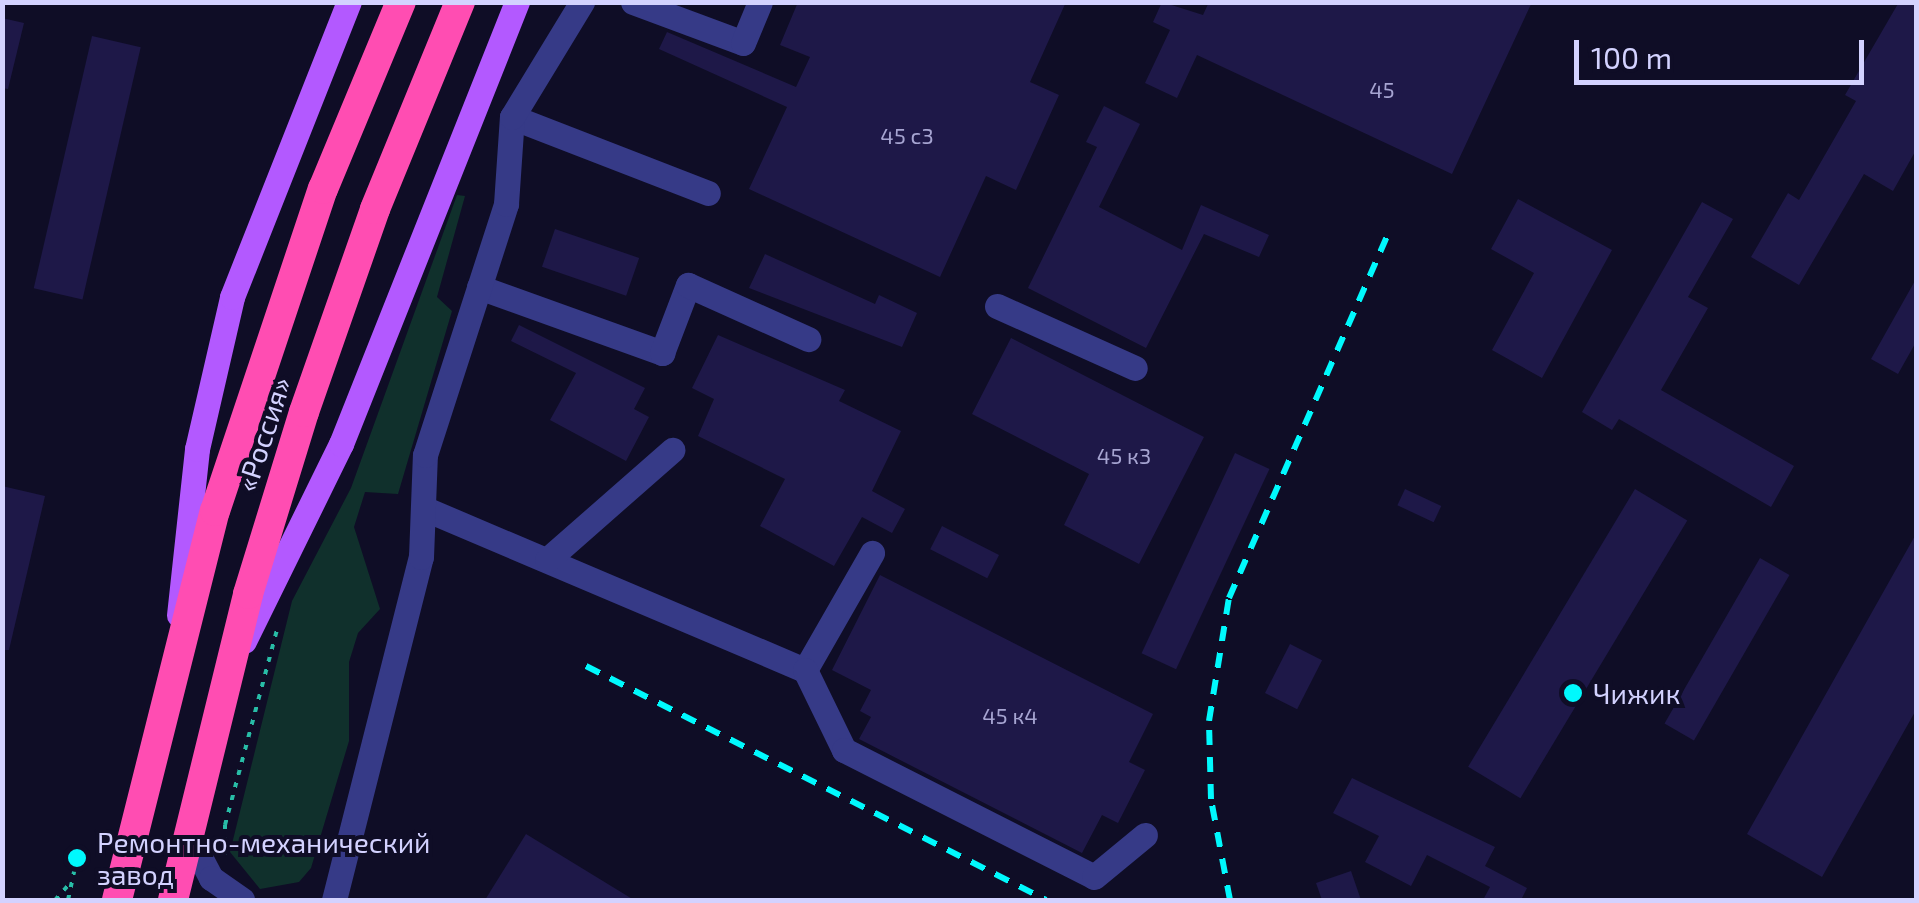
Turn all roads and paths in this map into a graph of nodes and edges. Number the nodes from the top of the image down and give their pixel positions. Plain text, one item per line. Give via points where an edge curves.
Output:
1 (349, 2) edge
2 (400, 2) edge
3 (460, 2) edge
4 (518, 2) edge
5 (582, 2) edge
6 (633, 2) edge
7 (760, 2) edge
8 (512, 117) junction
9 (708, 193) dead end
10 (480, 286) junction
11 (997, 306) dead end
12 (808, 339) dead end
13 (1135, 368) dead end
14 (672, 450) dead end
15 (423, 508) junction
16 (872, 553) dead end
17 (547, 560) junction
18 (176, 654) junction
19 (229, 669) junction
20 (805, 670) junction
21 (188, 834) junction
22 (1145, 835) dead end
23 (77, 858) dead end
24 (72, 881) junction
25 (56, 900) edge
26 (68, 900) edge
27 (117, 900) edge
28 (174, 900) edge
29 (242, 900) edge
30 (334, 900) edge

1 - 18 main road via 232,297 197,450
2 - 18 highway, «Россия» via 274,328
3 - 19 highway, «Россия» via 304,412
4 - 19 main road via 341,444
5 - 8 lane
6 - 7 lane via 743,42
8 - 9 lane
8 - 10 lane via 506,204
10 - 12 lane via 662,352 688,285
10 - 15 lane via 425,455
11 - 13 lane
14 - 17 lane
15 - 17 lane
15 - 30 lane via 421,558
16 - 20 lane
17 - 20 lane
18 - 27 highway, «Россия»
19 - 21 highway, «Россия»
20 - 22 lane via 844,750 1094,877
21 - 28 highway, «Россия»
21 - 29 lane via 211,878
23 - 24 path
24 - 25 path
24 - 26 path

